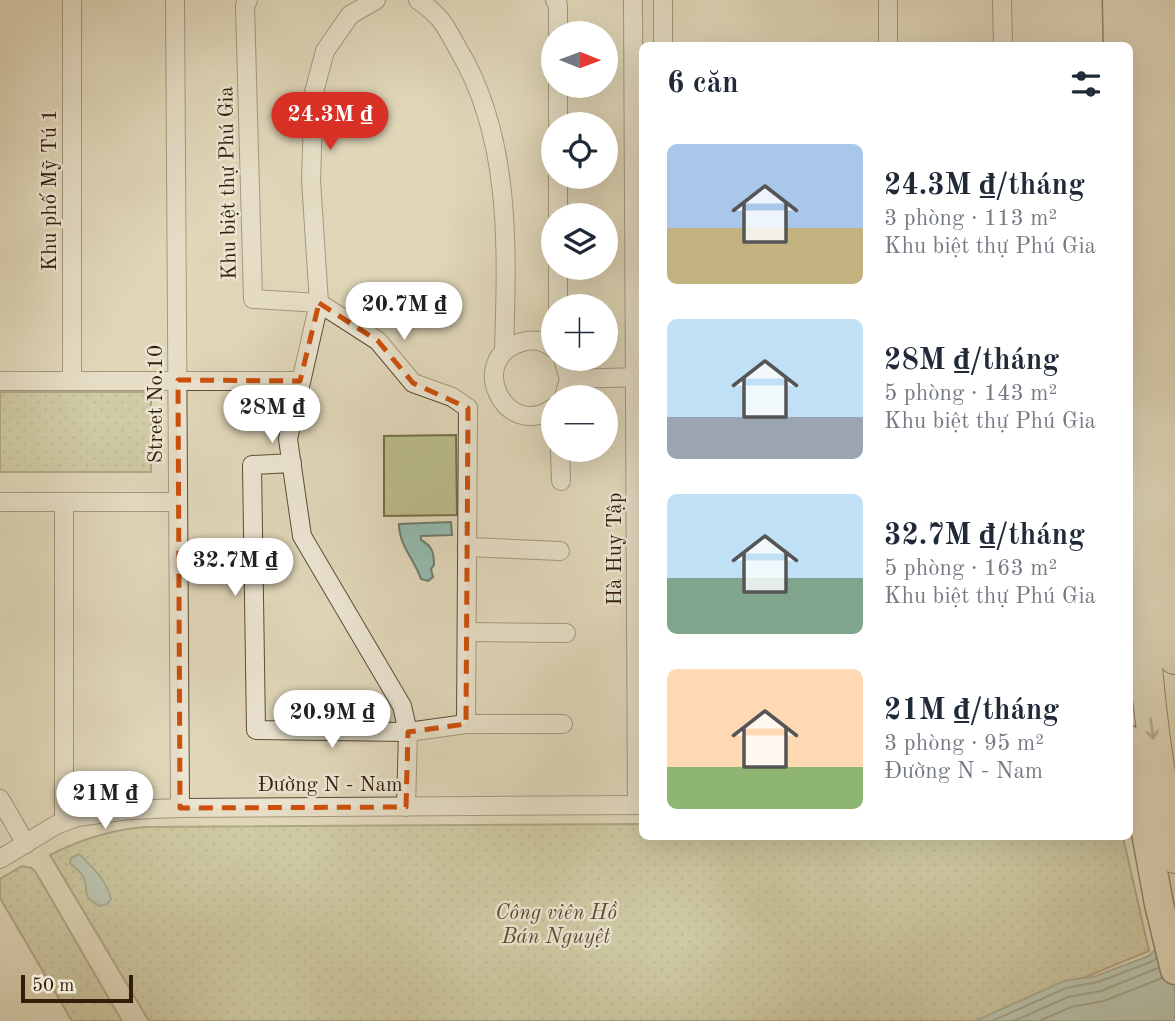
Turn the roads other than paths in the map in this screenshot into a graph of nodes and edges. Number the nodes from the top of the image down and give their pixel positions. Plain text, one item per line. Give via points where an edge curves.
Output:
1 (72, 0) edge
2 (175, 0) edge
3 (248, 0) edge
4 (376, 0) edge
5 (418, 0) edge
6 (555, 0) edge
7 (633, 0) edge
8 (663, 0) edge
9 (888, 0) edge
10 (1002, 0) edge
11 (1118, 0) edge
12 (1142, 0) edge
13 (1171, 0) edge
14 (558, 21) edge
15 (663, 42) edge
16 (888, 42) edge
17 (1003, 42) edge
18 (1118, 42) edge
19 (319, 303) junction
20 (541, 343) edge
21 (504, 352) junction
22 (1136, 367) edge
23 (568, 371) edge
24 (639, 377) edge
25 (569, 379) junction
26 (178, 380) junction
27 (0, 381) edge
28 (72, 381) junction
29 (300, 381) junction
30 (567, 385) edge
31 (497, 395) junction
32 (468, 408) junction
33 (541, 414) edge
34 (560, 462) edge
35 (292, 463) junction
36 (561, 481) dead end
37 (0, 502) edge
38 (64, 502) junction
39 (178, 502) junction
40 (467, 547) junction
41 (560, 551) dead end
42 (467, 632) junction
43 (566, 633) dead end
44 (1175, 659) edge
45 (466, 724) junction
46 (564, 724) dead end
47 (408, 732) junction
48 (1133, 752) edge
49 (0, 799) edge
50 (1151, 804) junction
51 (639, 805) edge
52 (406, 807) junction
53 (180, 808) junction
54 (64, 821) junction
55 (26, 844) junction
56 (1175, 857) edge
57 (0, 859) edge
58 (1175, 970) edge

1 - 28 street, Khu phố Mỹ Tú 1
2 - 26 street, Street No.10
3 - 19 street, Khu biệt thự Phú Gia via 253,299
4 - 19 street via 350,15 325,51 314,92 311,180
5 - 21 street via 438,13 473,73 491,128 504,222
6 - 14 street
7 - 24 street, Hà Huy Tập
8 - 15 street
9 - 16 street
10 - 17 street
11 - 18 main road
12 - 22 highway
13 - 44 highway
19 - 29 street
19 - 32 street, Khu biệt thự Phú Gia via 378,341 413,383
20 - 21 street via 525,341
21 - 31 street via 494,372
22 -> 50 highway
23 - 25 street
24 - 25 street
24 - 51 street, Hà Huy Tập
25 - 30 street
26 - 28 street
26 - 29 street
26 - 39 street, Street No.10
27 - 28 street
29 - 35 street via 288,439
31 - 32 street
31 - 33 street via 514,412
32 - 40 street
34 - 36 street
35 - 47 street via 302,536 402,706
35 - 47 street via 252,465 256,730
37 - 38 street
38 - 39 street
38 - 54 street
39 - 53 street, Street No.10
40 - 41 street
40 - 42 street
42 - 43 street
42 - 45 street
45 - 46 street
45 - 47 street
47 - 52 street
48 - 50 main road
49 - 55 street
50 - 56 highway
50 - 58 main road
51 - 52 street, Đường N - Nam
52 - 53 street, Đường N - Nam
53 - 54 street, Đường N - Nam via 103,812
54 - 55 street, Đường N - Nam
55 - 57 street, Đường N - Nam

